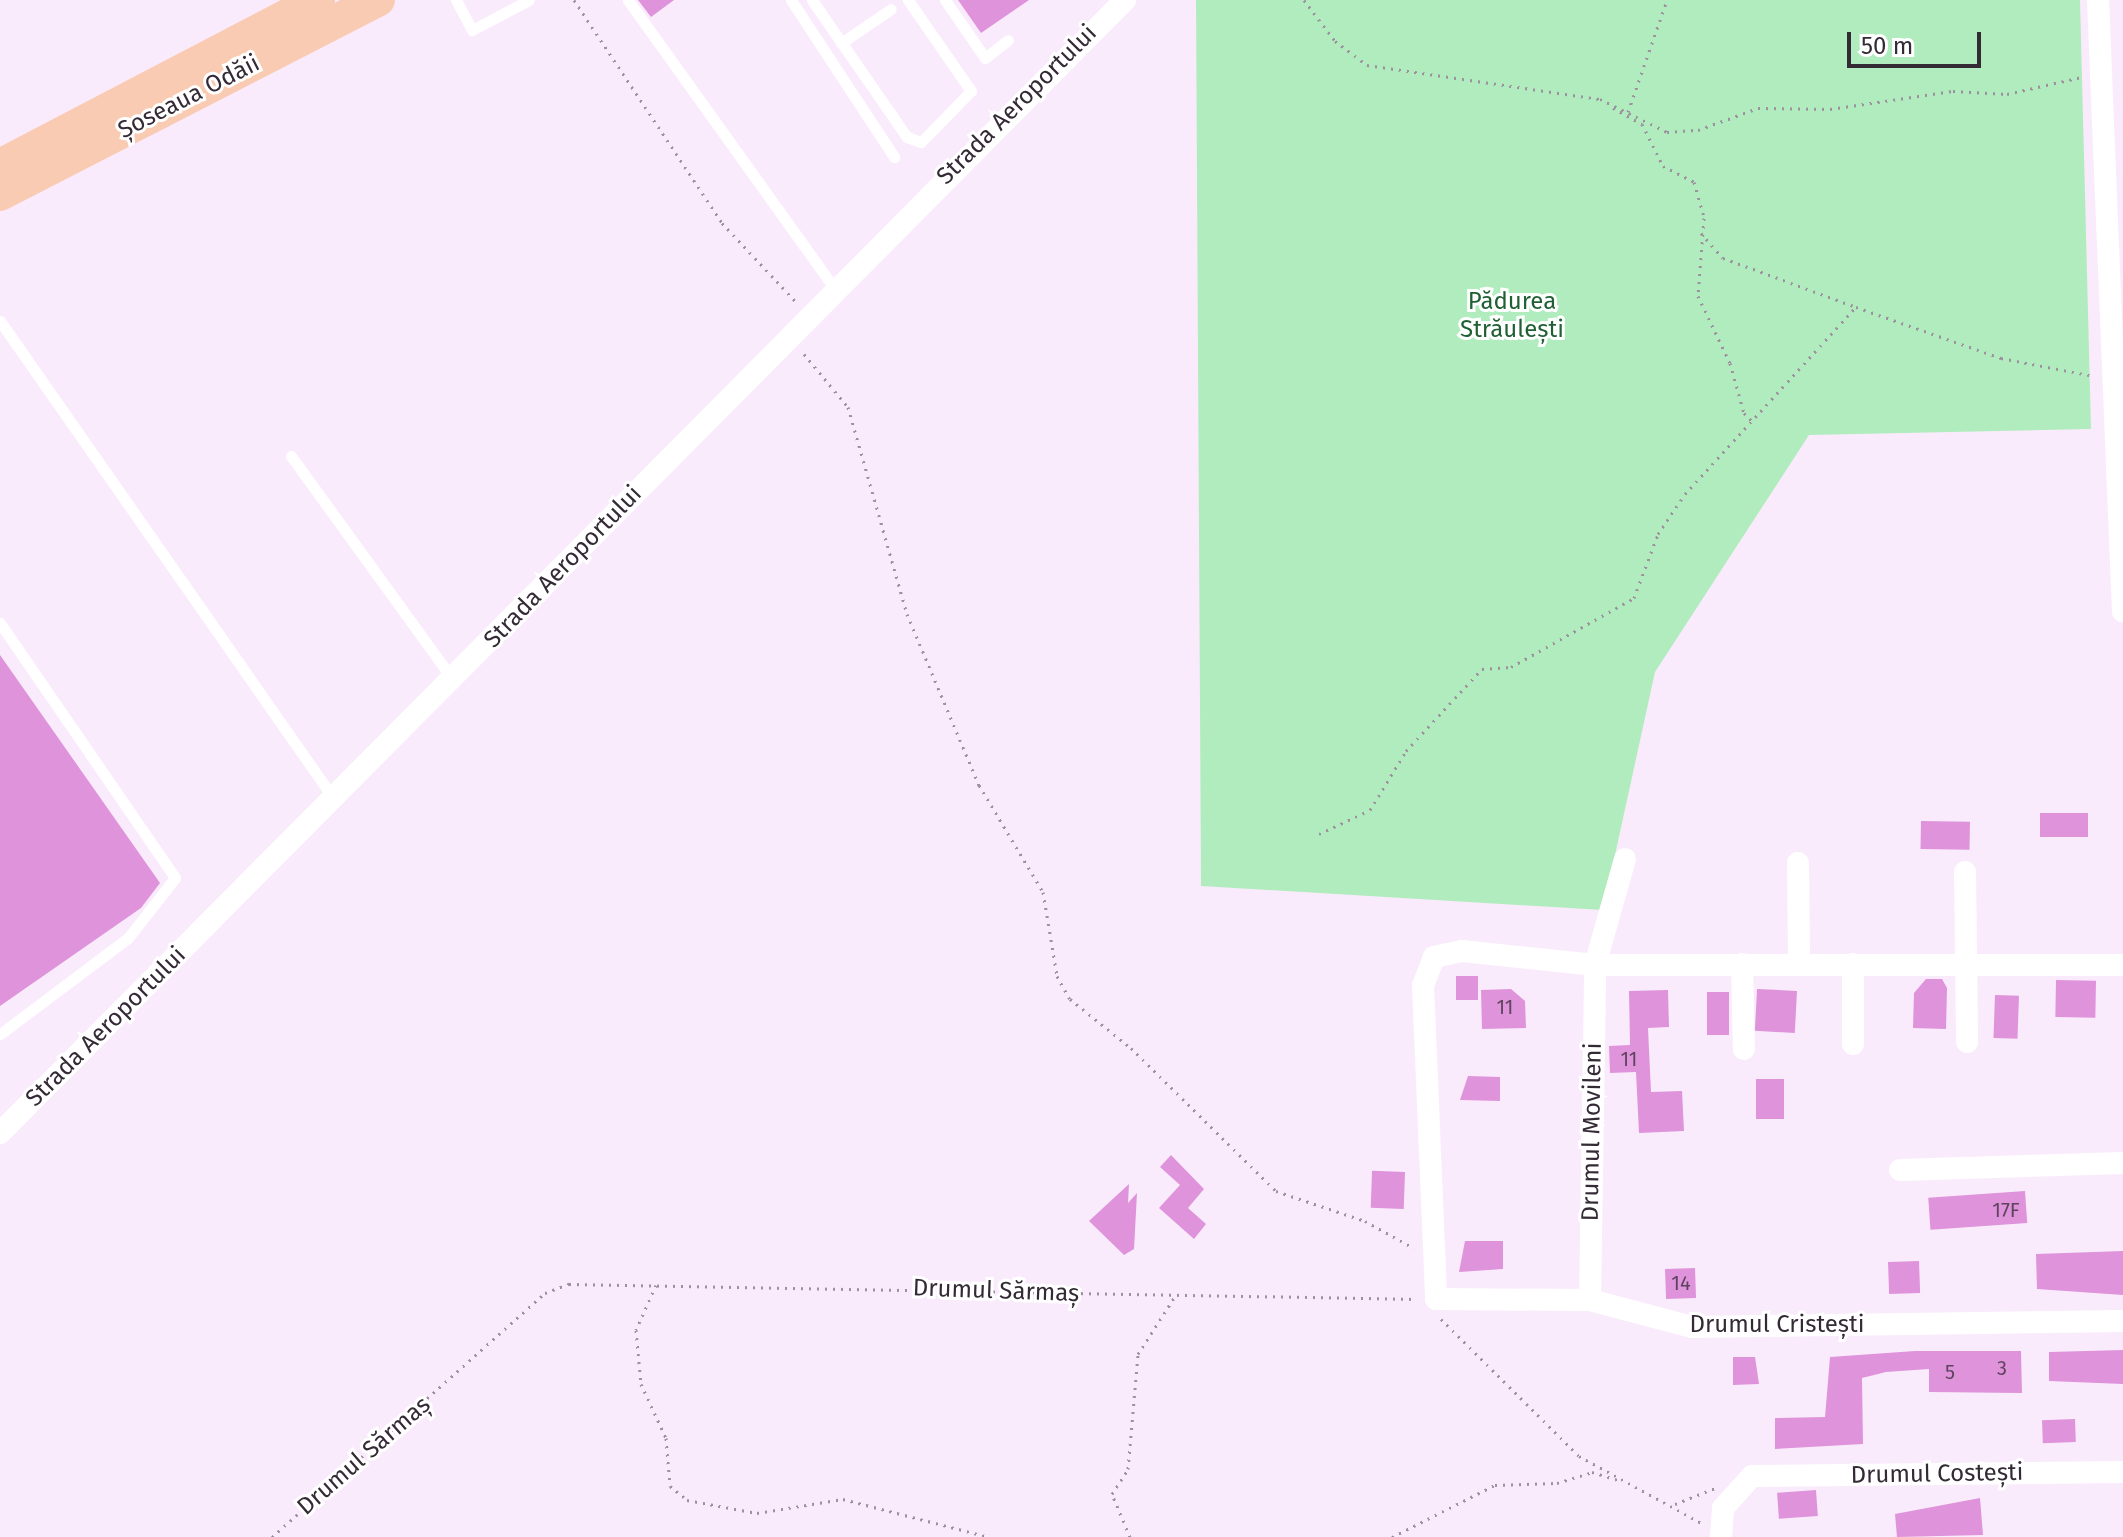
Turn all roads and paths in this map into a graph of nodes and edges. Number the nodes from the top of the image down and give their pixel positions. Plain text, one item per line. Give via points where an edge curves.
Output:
1 (318, 0) edge
2 (378, 0) edge
3 (456, 0) edge
4 (529, 0) edge
5 (574, 0) edge
6 (628, 0) edge
7 (791, 0) edge
8 (812, 0) edge
9 (908, 0) edge
10 (945, 0) edge
11 (1125, 0) edge
12 (1304, 0) edge
13 (1667, 0) edge
14 (2098, 0) edge
15 (891, 9) dead end
16 (1008, 40) dead end
17 (841, 43) junction
18 (2101, 73) junction
19 (1611, 105) junction
20 (1628, 113) junction
21 (894, 157) dead end
22 (0, 166) edge
23 (0, 194) edge
24 (1701, 233) junction
25 (835, 289) junction
26 (1856, 307) junction
27 (808, 315) junction
28 (0, 321) edge
29 (787, 337) junction
30 (2114, 378) junction
31 (1754, 423) junction
32 (291, 456) dead end
33 (2121, 503) edge
34 (2123, 611) edge
35 (0, 623) edge
36 (453, 681) junction
37 (334, 800) junction
38 (1319, 834) dead end
39 (1625, 859) dead end
40 (1798, 863) dead end
41 (1965, 872) dead end
42 (1742, 964) junction
43 (1799, 964) junction
44 (1853, 964) junction
45 (1965, 964) junction
46 (1595, 965) junction
47 (2123, 965) edge
48 (0, 1034) edge
49 (1967, 1042) dead end
50 (1853, 1044) dead end
51 (1744, 1049) dead end
52 (0, 1133) edge
53 (2123, 1163) edge
54 (1900, 1170) dead end
55 (1431, 1263) junction
56 (656, 1285) junction
57 (1174, 1298) junction
58 (1436, 1299) junction
59 (1590, 1300) junction
60 (2123, 1321) edge
61 (2123, 1472) edge
62 (1743, 1482) junction
63 (1629, 1483) junction
64 (1673, 1505) junction
65 (272, 1537) edge
66 (989, 1537) edge
67 (1130, 1537) edge
68 (1392, 1537) edge
69 (1721, 1537) edge

1 - 22 main road, Șoseaua Odăii
2 - 23 main road, Șoseaua Odăii
3 - 4 lane via 472,30
5 - 27 path via 722,223
6 - 25 lane
7 - 21 lane
8 - 17 lane
9 - 17 lane via 971,91 921,142 907,137
10 - 16 lane via 985,58
11 - 25 street, Strada Aeroportului
12 - 19 path via 1335,41 1367,65
13 - 20 path
14 - 18 street
15 - 17 lane
18 - 20 path via 2007,94 1953,91 1830,109 1758,108 1698,130 1667,132
18 - 30 street
19 - 20 path
19 - 24 path via 1642,124 1663,166 1694,182
24 - 26 path via 1723,258
24 - 31 path via 1698,296 1730,363 1744,413
25 - 27 street, Strada Aeroportului
26 - 30 path via 2001,358
26 - 31 path
27 - 29 street, Strada Aeroportului
28 - 37 lane
29 - 36 street, Strada Aeroportului
29 - 55 path via 835,383 848,407 907,614 979,785 1043,892 1057,976 1070,999 1131,1048 1276,1191 1365,1221
30 - 33 street
31 - 38 path via 1685,494 1658,534 1634,598 1511,667 1482,669 1406,751 1370,810
32 - 36 lane
33 - 34 street
35 - 48 lane via 175,878 128,938
36 - 37 street, Strada Aeroportului
37 - 52 street, Strada Aeroportului
39 - 46 street, Drumul Movileni
40 - 43 street
41 - 45 street
42 - 43 street
42 - 46 street
42 - 51 street
43 - 44 street
44 - 45 street
44 - 50 street
45 - 47 street
45 - 49 street
46 - 55 street via 1462,951 1434,957 1427,968
46 - 59 street, Drumul Movileni
53 - 54 street
55 - 58 street
56 - 57 path, Drumul Sărmaș
56 - 65 path, Drumul Sărmaș via 569,1284 545,1293
56 - 66 path via 636,1330 641,1384 666,1438 670,1486 687,1500 757,1513 843,1499
57 - 58 path, Drumul Sărmaș
57 - 67 path via 1138,1354 1128,1469 1112,1494
58 - 59 street, Drumul Cristești
58 - 63 path via 1453,1336 1518,1402 1579,1456
59 - 60 street, Drumul Cristești via 1692,1327
61 - 62 street, Drumul Costești
62 - 64 path
62 - 69 street via 1723,1508
63 - 64 path
63 - 68 path via 1592,1472 1557,1483 1495,1485
64 - 69 path

